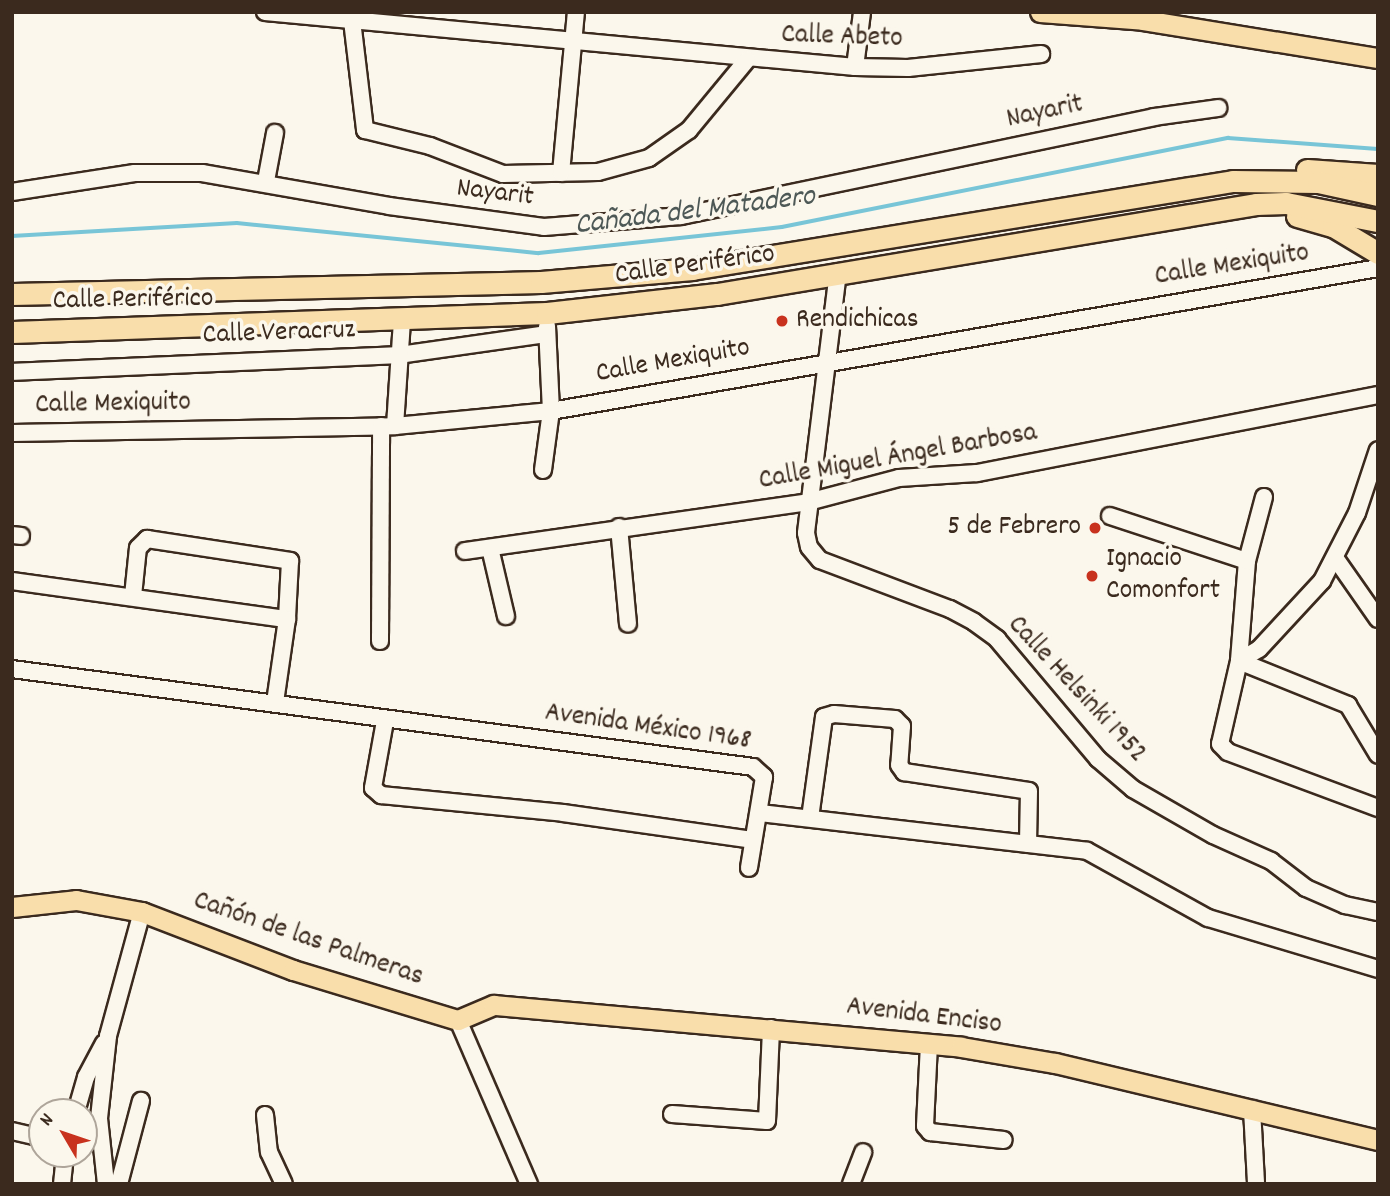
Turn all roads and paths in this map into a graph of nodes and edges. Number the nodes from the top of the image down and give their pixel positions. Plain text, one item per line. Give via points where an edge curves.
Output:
1 (265, 12) edge
2 (576, 12) edge
3 (862, 12) edge
4 (1040, 12) edge
5 (351, 16) edge
6 (1143, 16) edge
7 (573, 43) junction
8 (1041, 54) dead end
9 (1378, 58) edge
10 (747, 60) junction
11 (855, 67) junction
12 (1218, 108) dead end
13 (275, 133) dead end
14 (561, 173) junction
15 (1378, 175) edge
16 (266, 181) junction
17 (1233, 181) junction
18 (12, 192) edge
19 (1378, 195) edge
20 (1166, 219) junction
21 (1378, 221) edge
22 (1378, 253) edge
23 (1378, 268) edge
24 (838, 272) junction
25 (12, 294) edge
26 (402, 320) junction
27 (547, 323) junction
28 (12, 332) edge
29 (399, 355) junction
30 (830, 361) junction
31 (12, 372) edge
32 (1378, 395) edge
33 (551, 411) junction
34 (388, 426) junction
35 (12, 433) edge
36 (1377, 457) edge
37 (543, 470) dead end
38 (1264, 497) dead end
39 (808, 502) junction
40 (1110, 516) dead end
41 (619, 527) junction
42 (490, 548) junction
43 (465, 551) dead end
44 (1336, 559) junction
45 (1247, 561) junction
46 (12, 581) edge
47 (132, 596) junction
48 (506, 615) dead end
49 (287, 619) junction
50 (1378, 619) edge
51 (628, 624) dead end
52 (380, 641) dead end
53 (1239, 661) junction
54 (12, 669) edge
55 (275, 702) junction
56 (385, 722) junction
57 (1378, 755) edge
58 (1378, 808) edge
59 (760, 813) junction
60 (810, 818) junction
61 (752, 840) junction
62 (1028, 844) junction
63 (749, 868) dead end
64 (12, 907) edge
65 (142, 912) junction
66 (1378, 912) edge
67 (1378, 969) edge
68 (458, 1020) junction
69 (771, 1028) junction
70 (108, 1036) junction
71 (929, 1044) junction
72 (80, 1098) edge
73 (141, 1101) dead end
74 (1252, 1109) junction
75 (672, 1114) dead end
76 (265, 1115) dead end
77 (1004, 1140) dead end
78 (1378, 1140) edge
79 (863, 1152) dead end
80 (106, 1184) edge
81 (120, 1184) edge
82 (284, 1184) edge
83 (529, 1184) edge
84 (851, 1184) edge
85 (1256, 1184) edge

1 - 5 street, Calle Abeto
2 - 7 street
3 - 11 street
4 - 6 main road
5 - 7 street, Calle Abeto
5 - 14 street via 366,131 430,146 503,174
6 - 9 main road
7 - 10 street, Calle Abeto
7 - 14 street
8 - 11 street, Calle Abeto via 908,68
10 - 11 street, Calle Abeto
10 - 14 street via 719,97 670,147 622,168
12 - 16 street, Nayarit via 1154,117 681,216 544,227 389,206
13 - 16 street
15 - 17 highway via 1301,169
16 - 18 street, Nayarit via 170,170
17 - 19 highway, Calle Periférico via 1318,182
17 - 25 highway, Calle Periférico via 692,269 541,282
20 - 21 highway, Calle Periférico via 1286,203
20 - 22 highway via 1253,213 1300,216 1333,226
20 - 24 highway, Calle Periférico
23 - 30 street, Calle Mexiquito
24 - 27 highway, Calle Periférico
24 - 30 street
26 - 27 highway, Calle Periférico
26 - 28 highway, Calle Periférico
26 - 29 street
27 - 29 street, Calle Veracruz
27 - 33 street
29 - 31 street, Calle Veracruz
29 - 34 street
30 - 33 street, Calle Mexiquito
30 - 39 street
32 - 39 street, Calle Miguel Ángel Barbosa via 977,474 900,478
33 - 34 street, Calle Mexiquito
33 - 37 street
34 - 35 street, Calle Mexiquito
34 - 52 street
36 - 44 street
38 - 45 street
39 - 41 street, Calle Miguel Ángel Barbosa
39 - 66 street, Calle Helsinki 1952 via 809,547 820,560 950,609 990,634 1098,759 1133,789 1213,835 1271,861 1306,888 1345,905
40 - 45 street
41 - 42 street, Calle Miguel Ángel Barbosa
41 - 51 street
42 - 43 street, Calle Miguel Ángel Barbosa
42 - 48 street
44 - 50 street
44 - 53 street via 1281,628
45 - 53 street
46 - 47 street
47 - 49 street
47 - 49 street via 142,542 147,539 290,561
49 - 55 street
53 - 57 street via 1354,708
53 - 58 street via 1219,735 1228,752
54 - 55 street, Avenida México 1968
55 - 56 street, Avenida México 1968
56 - 59 street, Avenida México 1968 via 753,767 764,777
56 - 61 street via 376,793
59 - 60 street
59 - 61 street
60 - 62 street
60 - 62 street via 824,717 834,713 895,719 902,726 899,765 904,772 1028,791
61 - 63 street
62 - 67 street via 1087,851 1208,918
64 - 65 main road, Cañón de las Palmeras via 76,900
65 - 68 main road, Cañón de las Palmeras via 293,970
65 - 70 street
68 - 69 main road, Avenida Enciso via 494,1005
68 - 83 street
69 - 71 main road, Avenida Enciso
69 - 75 street via 767,1121
70 - 72 street
70 - 80 street via 99,1118
71 - 74 main road, Avenida Enciso via 1055,1063
71 - 77 street via 925,1126 930,1132
73 - 81 street
74 - 78 main road, Avenida Enciso
74 - 85 street
76 - 82 street via 269,1152
79 - 84 street

